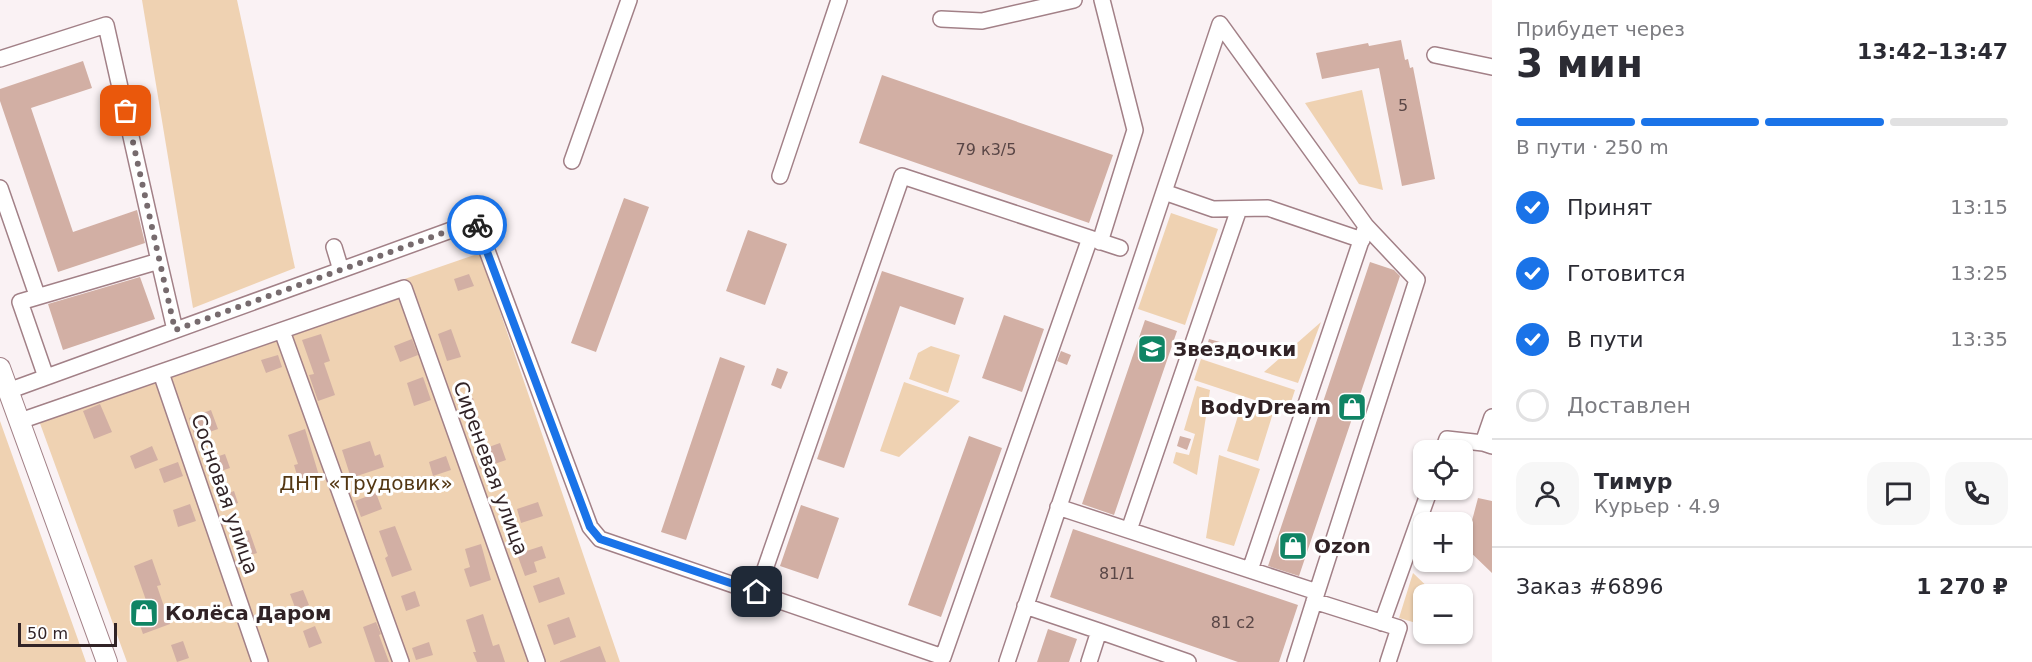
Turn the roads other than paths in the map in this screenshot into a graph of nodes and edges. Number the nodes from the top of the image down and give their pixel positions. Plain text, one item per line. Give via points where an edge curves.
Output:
1 (629, 0) edge
2 (839, 0) edge
3 (1074, 0) edge
4 (1101, 0) edge
5 (941, 18) dead end
6 (1435, 55) dead end
7 (0, 59) edge
8 (1492, 67) edge
9 (572, 161) dead end
10 (780, 176) dead end
11 (0, 188) edge
12 (1164, 192) junction
13 (1239, 209) junction
14 (1364, 233) junction
15 (1095, 240) junction
16 (333, 247) dead end
17 (1120, 248) dead end
18 (159, 261) junction
19 (341, 270) junction
20 (37, 295) junction
21 (175, 330) junction
22 (282, 332) junction
23 (0, 368) edge
24 (161, 373) junction
25 (46, 377) junction
26 (8, 391) junction
27 (1492, 417) edge
28 (20, 421) junction
29 (1487, 444) edge
30 (1426, 500) edge
31 (1058, 507) junction
32 (1129, 530) junction
33 (1250, 570) junction
34 (757, 592) junction
35 (1316, 597) junction
36 (1025, 606) junction
37 (1382, 623) junction
38 (1099, 632) junction
39 (107, 662) edge
40 (260, 662) edge
41 (401, 662) edge
42 (537, 662) edge
43 (1007, 662) edge
44 (1089, 662) edge
45 (1188, 662) edge
46 (1295, 662) edge
47 (1388, 662) edge

1 - 9 street
2 - 10 street
3 - 5 street via 982,21
4 - 15 street via 1135,130
6 - 8 street
7 - 18 street via 106,25
11 - 20 street
12 - 13 street via 1213,209
12 - 14 street via 1220,24
12 - 31 street
13 - 14 street via 1268,208
13 - 32 street
14 - 33 street
14 - 35 street via 1417,280
15 - 17 street
15 - 34 street via 943,657
15 - 34 street via 902,176
16 - 19 street
18 - 20 street
18 - 21 street
19 - 21 street
19 - 34 street via 478,215 590,527 600,539
20 - 25 street via 20,302
21 - 25 street
22 - 24 street
22 - 41 street
22 - 42 street, Сиреневая улица via 404,288
23 - 26 main road
24 - 28 street
24 - 40 street, Сосновая улица
25 - 26 street
26 - 28 main road
27 - 29 street
28 - 39 main road
30 - 37 street
31 - 32 street
31 - 36 street
32 - 33 street
33 - 35 street
35 - 37 street
35 - 46 street
36 - 38 street
36 - 43 street
37 - 47 street via 1399,628
38 - 44 street
38 - 45 street

